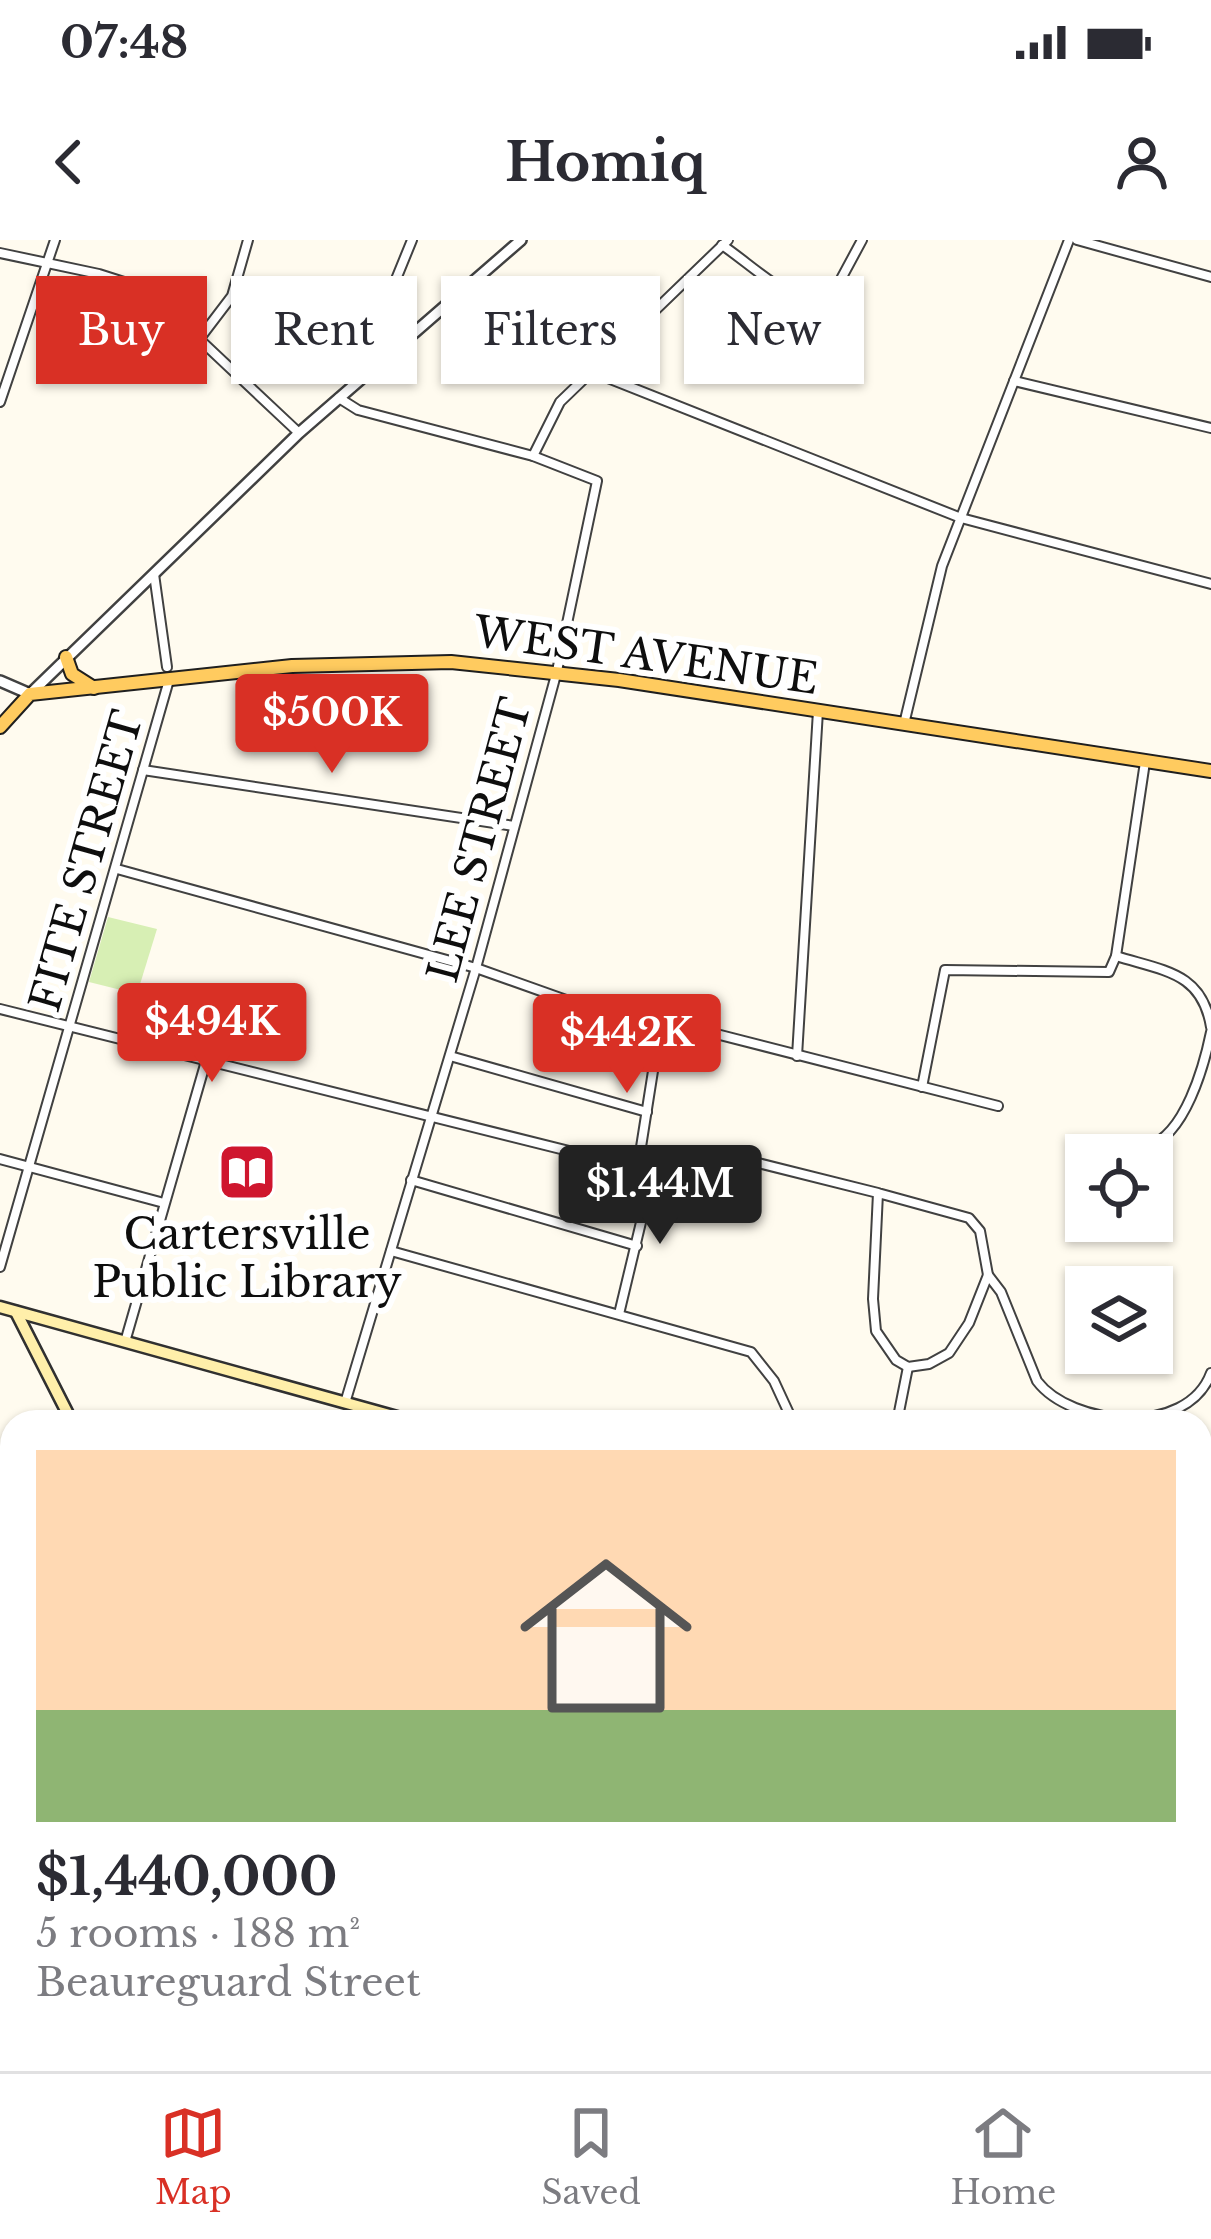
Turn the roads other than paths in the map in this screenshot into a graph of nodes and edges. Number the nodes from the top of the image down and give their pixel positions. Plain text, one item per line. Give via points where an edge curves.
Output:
1 (55, 240) edge
2 (248, 240) edge
3 (412, 240) edge
4 (521, 240) edge
5 (862, 240) edge
6 (1073, 240) edge
7 (725, 243) edge
8 (0, 254) edge
9 (50, 264) junction
10 (101, 276) edge
11 (1211, 277) edge
12 (660, 304) edge
13 (207, 328) edge
14 (207, 345) edge
15 (1014, 381) junction
16 (577, 384) edge
17 (625, 384) edge
18 (352, 387) junction
19 (339, 398) junction
20 (0, 402) edge
21 (1211, 428) edge
22 (299, 434) junction
23 (532, 456) junction
24 (962, 518) junction
25 (154, 574) junction
26 (1211, 584) edge
27 (66, 658) junction
28 (556, 671) junction
29 (168, 673) junction
30 (0, 681) edge
31 (95, 688) junction
32 (30, 694) junction
33 (818, 711) junction
34 (904, 724) junction
35 (0, 728) edge
36 (1145, 762) junction
37 (143, 770) junction
38 (1211, 771) edge
39 (514, 826) junction
40 (117, 869) junction
41 (1116, 956) junction
42 (476, 968) junction
43 (0, 1010) edge
44 (69, 1025) junction
45 (1211, 1030) edge
46 (659, 1033) junction
47 (450, 1056) junction
48 (796, 1056) junction
49 (206, 1060) junction
50 (922, 1087) junction
51 (998, 1106) dead end
52 (647, 1112) junction
53 (431, 1118) junction
54 (1167, 1134) edge
55 (0, 1159) edge
56 (638, 1166) junction
57 (29, 1168) junction
58 (654, 1168) junction
59 (411, 1180) junction
60 (878, 1193) junction
61 (164, 1203) junction
62 (638, 1246) junction
63 (391, 1251) junction
64 (0, 1267) edge
65 (988, 1276) junction
66 (0, 1307) edge
67 (16, 1312) junction
68 (619, 1314) junction
69 (45, 1320) junction
70 (125, 1343) junction
71 (32, 1344) junction
72 (908, 1367) junction
73 (1211, 1373) edge
74 (345, 1403) junction
75 (66, 1410) edge
76 (371, 1410) edge
77 (787, 1410) edge
78 (899, 1410) edge
79 (1087, 1410) edge
80 (1179, 1410) edge

1 - 9 street
2 - 13 street via 234,290
3 - 18 street
4 - 18 street
5 - 7 street via 827,305 812,304
6 - 11 street
6 - 15 street
7 - 12 street
8 - 9 street
9 - 10 street
9 - 20 street
14 - 22 street
15 - 21 street
15 - 24 street
16 - 23 street
17 - 24 street
18 - 19 street
19 - 22 street
19 - 23 street, LEE STREET via 358,410
22 - 25 street
23 - 28 street, LEE STREET via 597,481
24 - 26 street
24 - 34 street via 935,587
25 - 27 street
25 - 29 street, FITE STREET
27 - 31 main road via 72,674
27 - 32 street
28 - 29 main road, WEST AVENUE via 411,660
28 - 33 main road, WEST AVENUE
28 - 39 street, LEE STREET
29 - 31 main road, WEST AVENUE
29 - 37 street, FITE STREET
30 - 32 street, WEST AVENUE
31 - 32 main road, WEST AVENUE
32 - 35 main road
33 - 34 main road, WEST AVENUE
33 - 48 street
34 - 36 main road, WEST AVENUE
36 - 38 main road, WEST AVENUE
36 - 41 street
37 - 39 street
37 - 40 street, FITE STREET
39 - 42 street, LEE STREET
40 - 42 street
40 - 44 street, FITE STREET
41 - 45 street via 1192,984 1204,997
41 - 50 street via 1109,972 945,970
42 - 46 street
42 - 47 street, LEE STREET
43 - 44 street
44 - 49 street
44 - 57 street, FITE STREET
45 - 54 street via 1202,1073
46 - 48 street via 681,1025
46 - 52 street
47 - 52 street
47 - 53 street, LEE STREET
48 - 50 street
49 - 53 street
49 - 61 street
50 - 51 street
52 - 56 street
53 - 56 street
53 - 59 street, LEE STREET
55 - 57 street
56 - 58 street
57 - 61 street
57 - 64 street, FITE STREET
58 - 60 street via 758,1163
58 - 62 street
59 - 62 street
59 - 63 street, LEE STREET
60 - 65 street via 969,1218 980,1231
60 - 72 street via 876,1331
61 - 70 street
62 - 68 street
63 - 68 street
63 - 74 street, LEE STREET
65 - 72 street via 949,1352
65 - 79 street via 1037,1381 1066,1405
66 - 67 main road
67 - 69 main road
67 - 71 main road
68 - 77 street via 752,1352
69 - 70 main road
69 - 71 main road
70 - 74 main road
71 - 75 main road
72 - 78 street
73 - 80 street
74 - 76 main road

